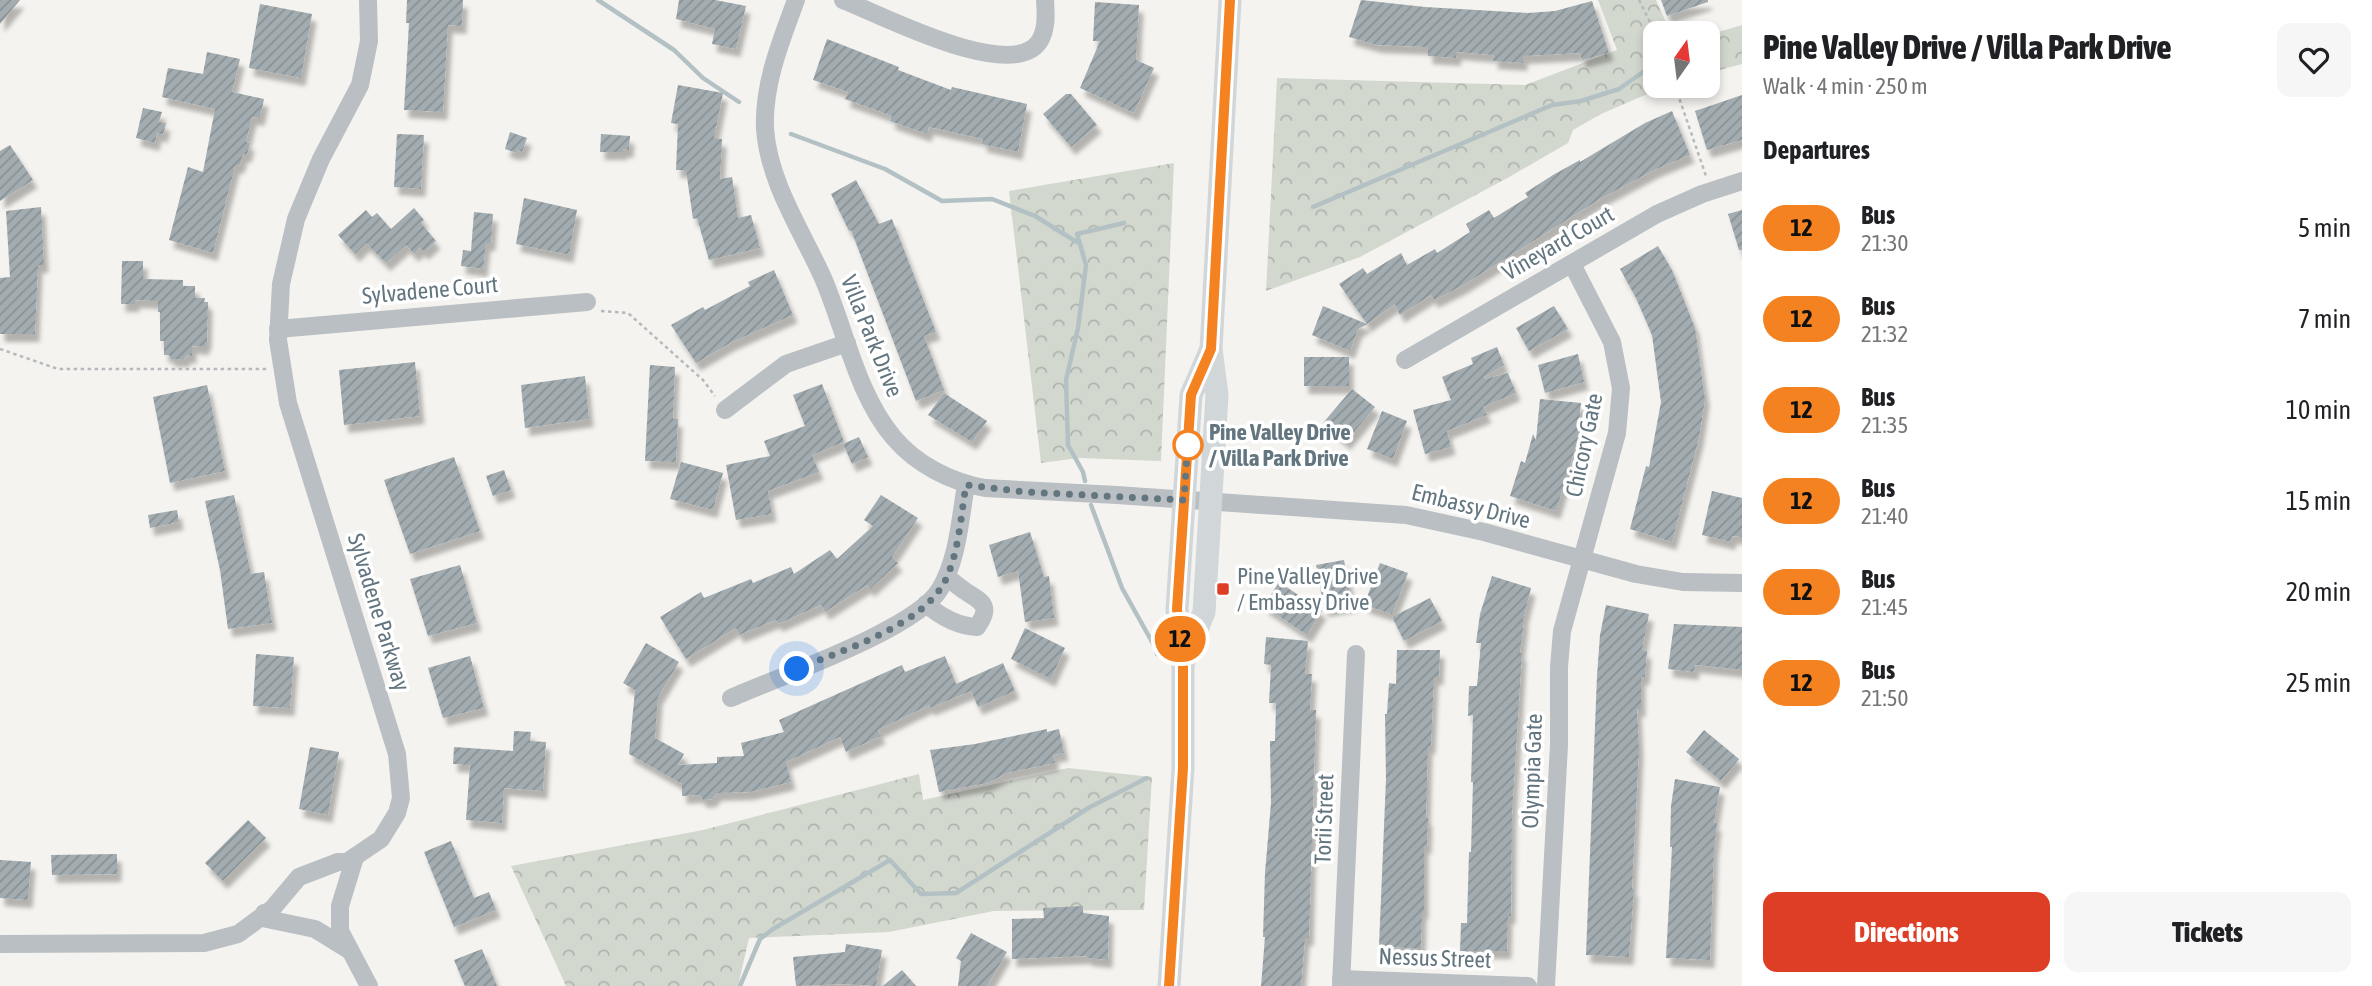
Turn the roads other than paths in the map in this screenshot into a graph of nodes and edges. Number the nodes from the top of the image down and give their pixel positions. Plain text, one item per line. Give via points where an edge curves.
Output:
1 (368, 0) edge
2 (796, 0) edge
3 (843, 0) edge
4 (1045, 0) edge
5 (1230, 0) edge
6 (1742, 181) edge
7 (1572, 264) junction
8 (587, 302) road end
9 (278, 329) junction
10 (847, 343) junction
11 (1211, 349) junction
12 (1405, 360) dead end
13 (725, 410) road end
14 (966, 485) junction
15 (1184, 500) junction
16 (1211, 501) junction
17 (1581, 560) junction
18 (947, 577) junction
19 (1742, 583) edge
20 (926, 604) junction
21 (1356, 654) dead end
22 (1183, 664) junction
23 (731, 698) dead end
24 (355, 857) junction
25 (264, 913) junction
26 (0, 944) edge
27 (349, 950) junction
28 (1341, 982) edge
29 (369, 986) edge
30 (1169, 986) edge
31 (1528, 986) edge
32 (1546, 986) edge

1 - 9 street, Sylvadene Parkway via 369,41 360,85 296,219 281,284
2 - 10 street, Villa Park Drive via 768,89 768,148 778,185
3 - 4 street via 971,51 1015,56 1038,44 1044,30
5 - 11 main road
6 - 7 street, Vineyard Court via 1657,214
7 - 12 street, Vineyard Court
7 - 17 street, Chicory Gate via 1612,342 1622,388 1617,433
8 - 9 street, Sylvadene Court
9 - 24 street, Sylvadene Parkway via 288,403 397,754 401,798 397,813 381,839
10 - 13 street via 786,364
10 - 14 street, Villa Park Drive via 872,405 894,438 932,470
11 - 15 main road via 1191,395
11 - 16 main road via 1217,395
14 - 15 street, Villa Park Drive
14 - 18 street
15 - 16 street, Embassy Drive
15 - 22 main road via 1177,609
16 - 17 street, Embassy Drive via 1406,515
16 - 22 main road via 1204,612
17 - 19 street, Embassy Drive via 1683,582
17 - 32 street, Olympia Gate via 1562,631
18 - 20 street
18 - 20 street via 985,608 977,626 945,618
20 - 23 street via 884,632
21 - 28 street, Torii Street
22 - 30 main road via 1183,768
24 - 25 street, Sylvadene Parkway via 299,877
24 - 27 street via 340,906 340,931
25 - 26 street, Sylvadene Parkway via 238,934 204,943
25 - 27 street via 267,919 315,929
27 - 29 street
28 - 31 street, Nessus Street

